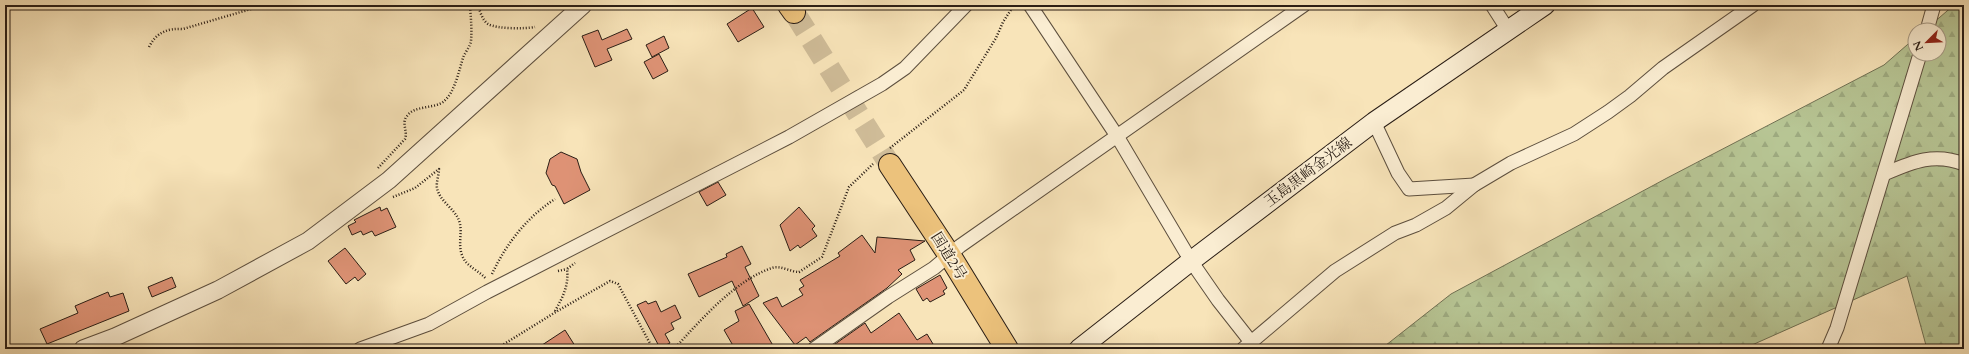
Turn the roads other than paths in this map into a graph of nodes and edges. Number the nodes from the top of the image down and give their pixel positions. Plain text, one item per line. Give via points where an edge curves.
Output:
1 (583, 5) edge
2 (966, 5) edge
3 (1030, 5) edge
4 (1304, 5) edge
5 (1492, 5) edge
6 (1545, 5) edge
7 (1754, 5) edge
8 (1934, 5) edge
9 (1929, 22) edge
10 (1508, 30) junction
11 (1918, 62) edge
12 (1374, 122) junction
13 (1118, 136) junction
14 (886, 158) tunnel mouth
15 (1964, 164) edge
16 (1884, 174) junction
17 (1474, 185) junction
18 (950, 256) junction
19 (1191, 261) junction
20 (1247, 345) edge
21 (83, 349) edge
22 (360, 349) edge
23 (814, 349) edge
24 (1007, 349) edge
25 (1079, 349) edge
26 (1828, 349) edge

1 - 21 street via 389,180 308,240 218,290
2 - 22 street via 905,68 789,137 429,324
3 - 13 street
4 - 13 street
5 - 10 street
6 - 10 main road, 玉島黒崎金光線
7 - 17 street via 1574,134 1511,163
8 - 9 street
10 - 12 main road, 玉島黒崎金光線
11 - 16 street
12 - 17 street via 1398,173 1409,189
12 - 19 main road, 玉島黒崎金光線
13 - 18 street via 960,246
13 - 19 street
14 - 18 highway, 国道2号
15 - 16 street via 1938,158 1909,163
16 - 26 street via 1838,328
17 - 20 street via 1446,208 1416,225 1395,233 1335,271
18 - 23 street
18 - 24 highway, 国道2号
19 - 20 street
19 - 25 main road, 玉島黒崎金光線

